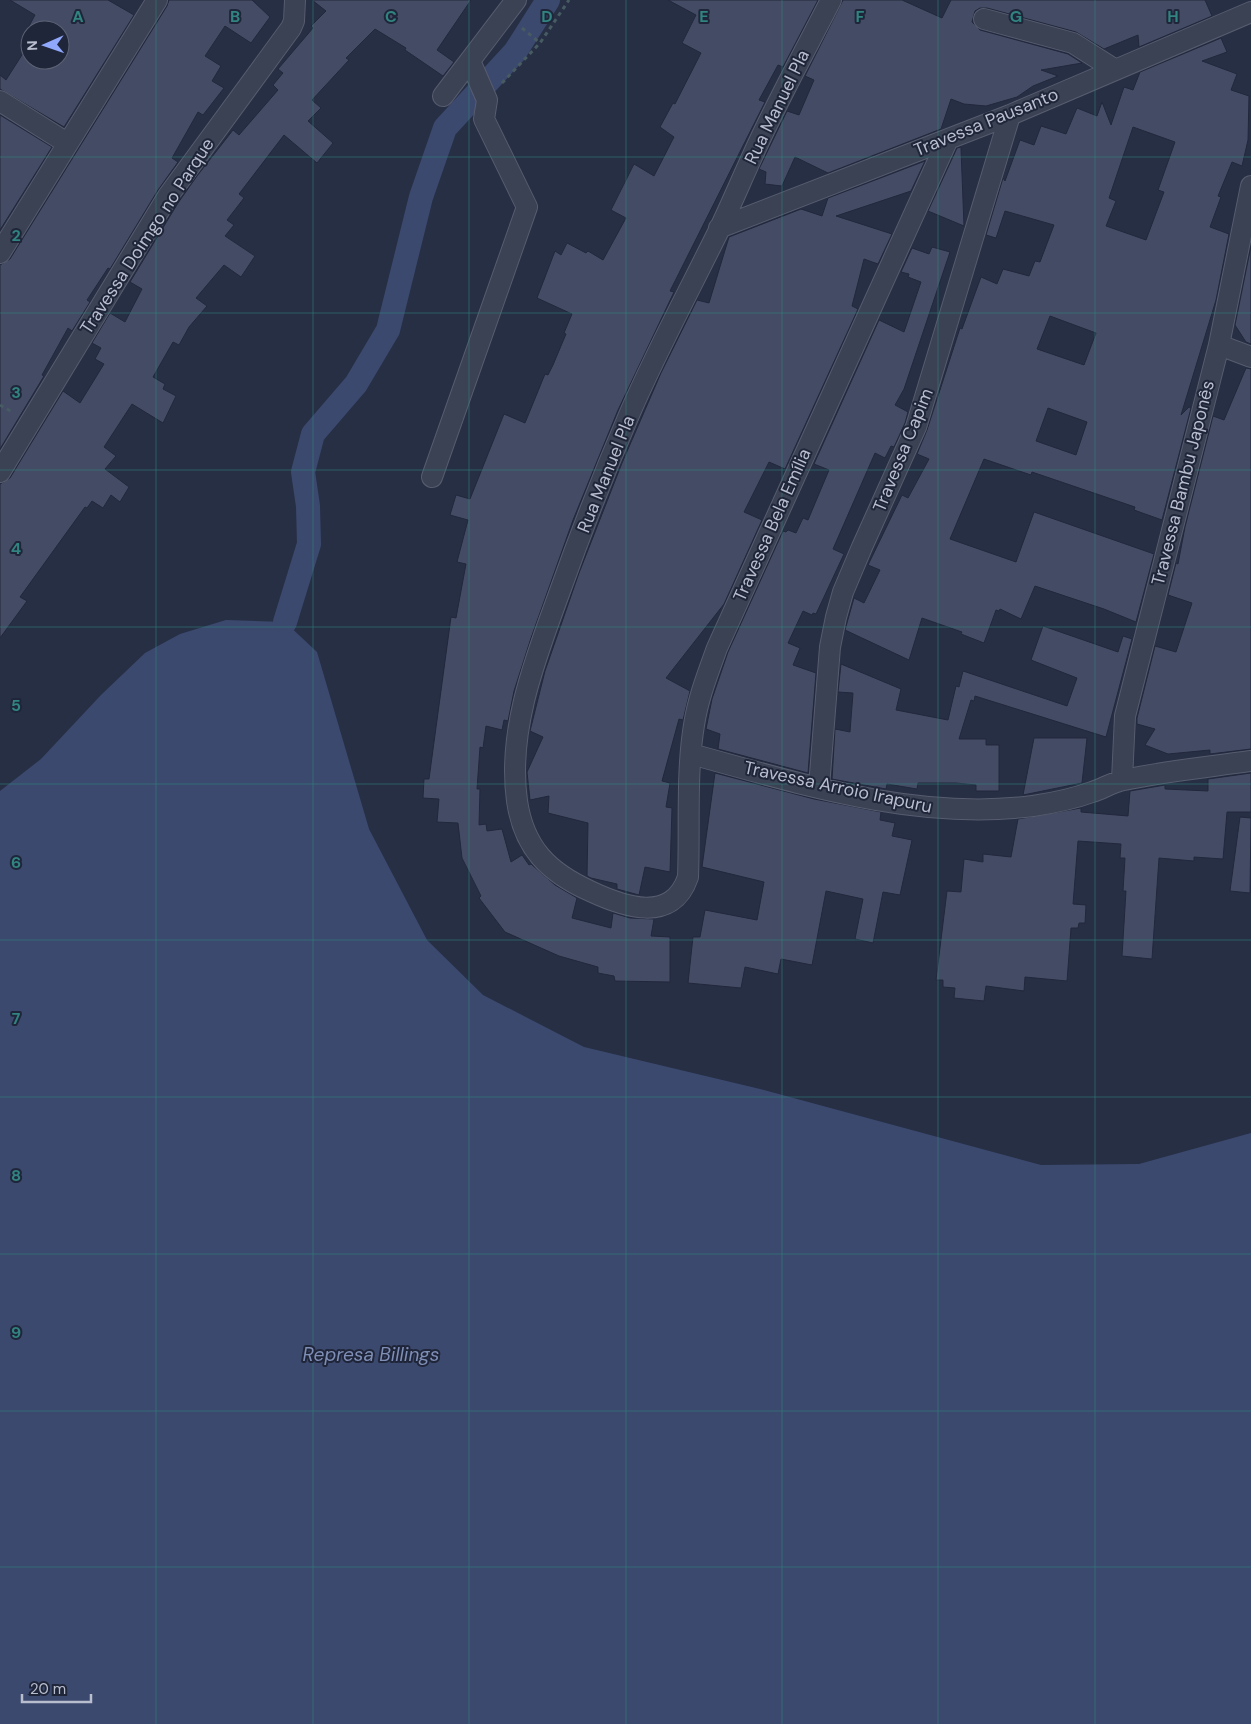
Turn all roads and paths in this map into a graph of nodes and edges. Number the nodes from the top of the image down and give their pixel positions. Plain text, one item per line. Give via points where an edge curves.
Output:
1 (157, 0) edge
2 (516, 0) edge
3 (569, 0) edge
4 (831, 0) edge
5 (296, 1) edge
6 (1251, 12) edge
7 (984, 19) dead end
8 (536, 40) dead end
9 (540, 43) junction
10 (471, 63) junction
11 (1114, 69) junction
12 (443, 96) dead end
13 (486, 98) junction
14 (0, 101) edge
15 (1010, 115) junction
16 (948, 139) junction
17 (67, 143) junction
18 (1251, 186) edge
19 (720, 228) junction
20 (0, 253) edge
21 (1219, 346) junction
22 (1251, 357) edge
23 (0, 472) edge
24 (432, 477) dead end
25 (690, 754) junction
26 (1251, 761) edge
27 (1122, 780) junction
28 (820, 787) junction
29 (647, 907) joint

1 - 17 street
2 - 10 street
3 - 9 path
4 - 19 street, Rua Manuel Pla via 769,120
5 - 23 street, Travessa Doimgo no Parque via 291,28 168,196
6 - 11 street, Travessa Pausanto
7 - 11 street via 1073,43
8 - 9 path
9 - 13 path
10 - 12 street
10 - 13 street
11 - 15 street, Travessa Pausanto
13 - 24 street via 484,119 527,207
14 - 17 street
15 - 16 street, Travessa Pausanto
15 - 28 street, Travessa Capim via 916,427 843,592 830,647
16 - 19 street, Travessa Pausanto
16 - 25 street, Travessa Bela Emília via 717,648 701,694
17 - 20 street
18 - 21 street, Travessa Bambu Japonês
19 - 29 street, Rua Manuel Pla via 630,414 570,563 534,662 516,751 521,820 540,859 567,881 603,898
21 - 22 street
21 - 27 street, Travessa Bambu Japonês via 1125,716
25 - 28 street, Travessa Arroio Irapuru
25 - 29 street, Travessa Bela Emília via 688,877 684,890 674,901 660,907
26 - 27 street, Travessa Arroio Irapuru
27 - 28 street, Travessa Arroio Irapuru via 1060,801 984,809 905,805

